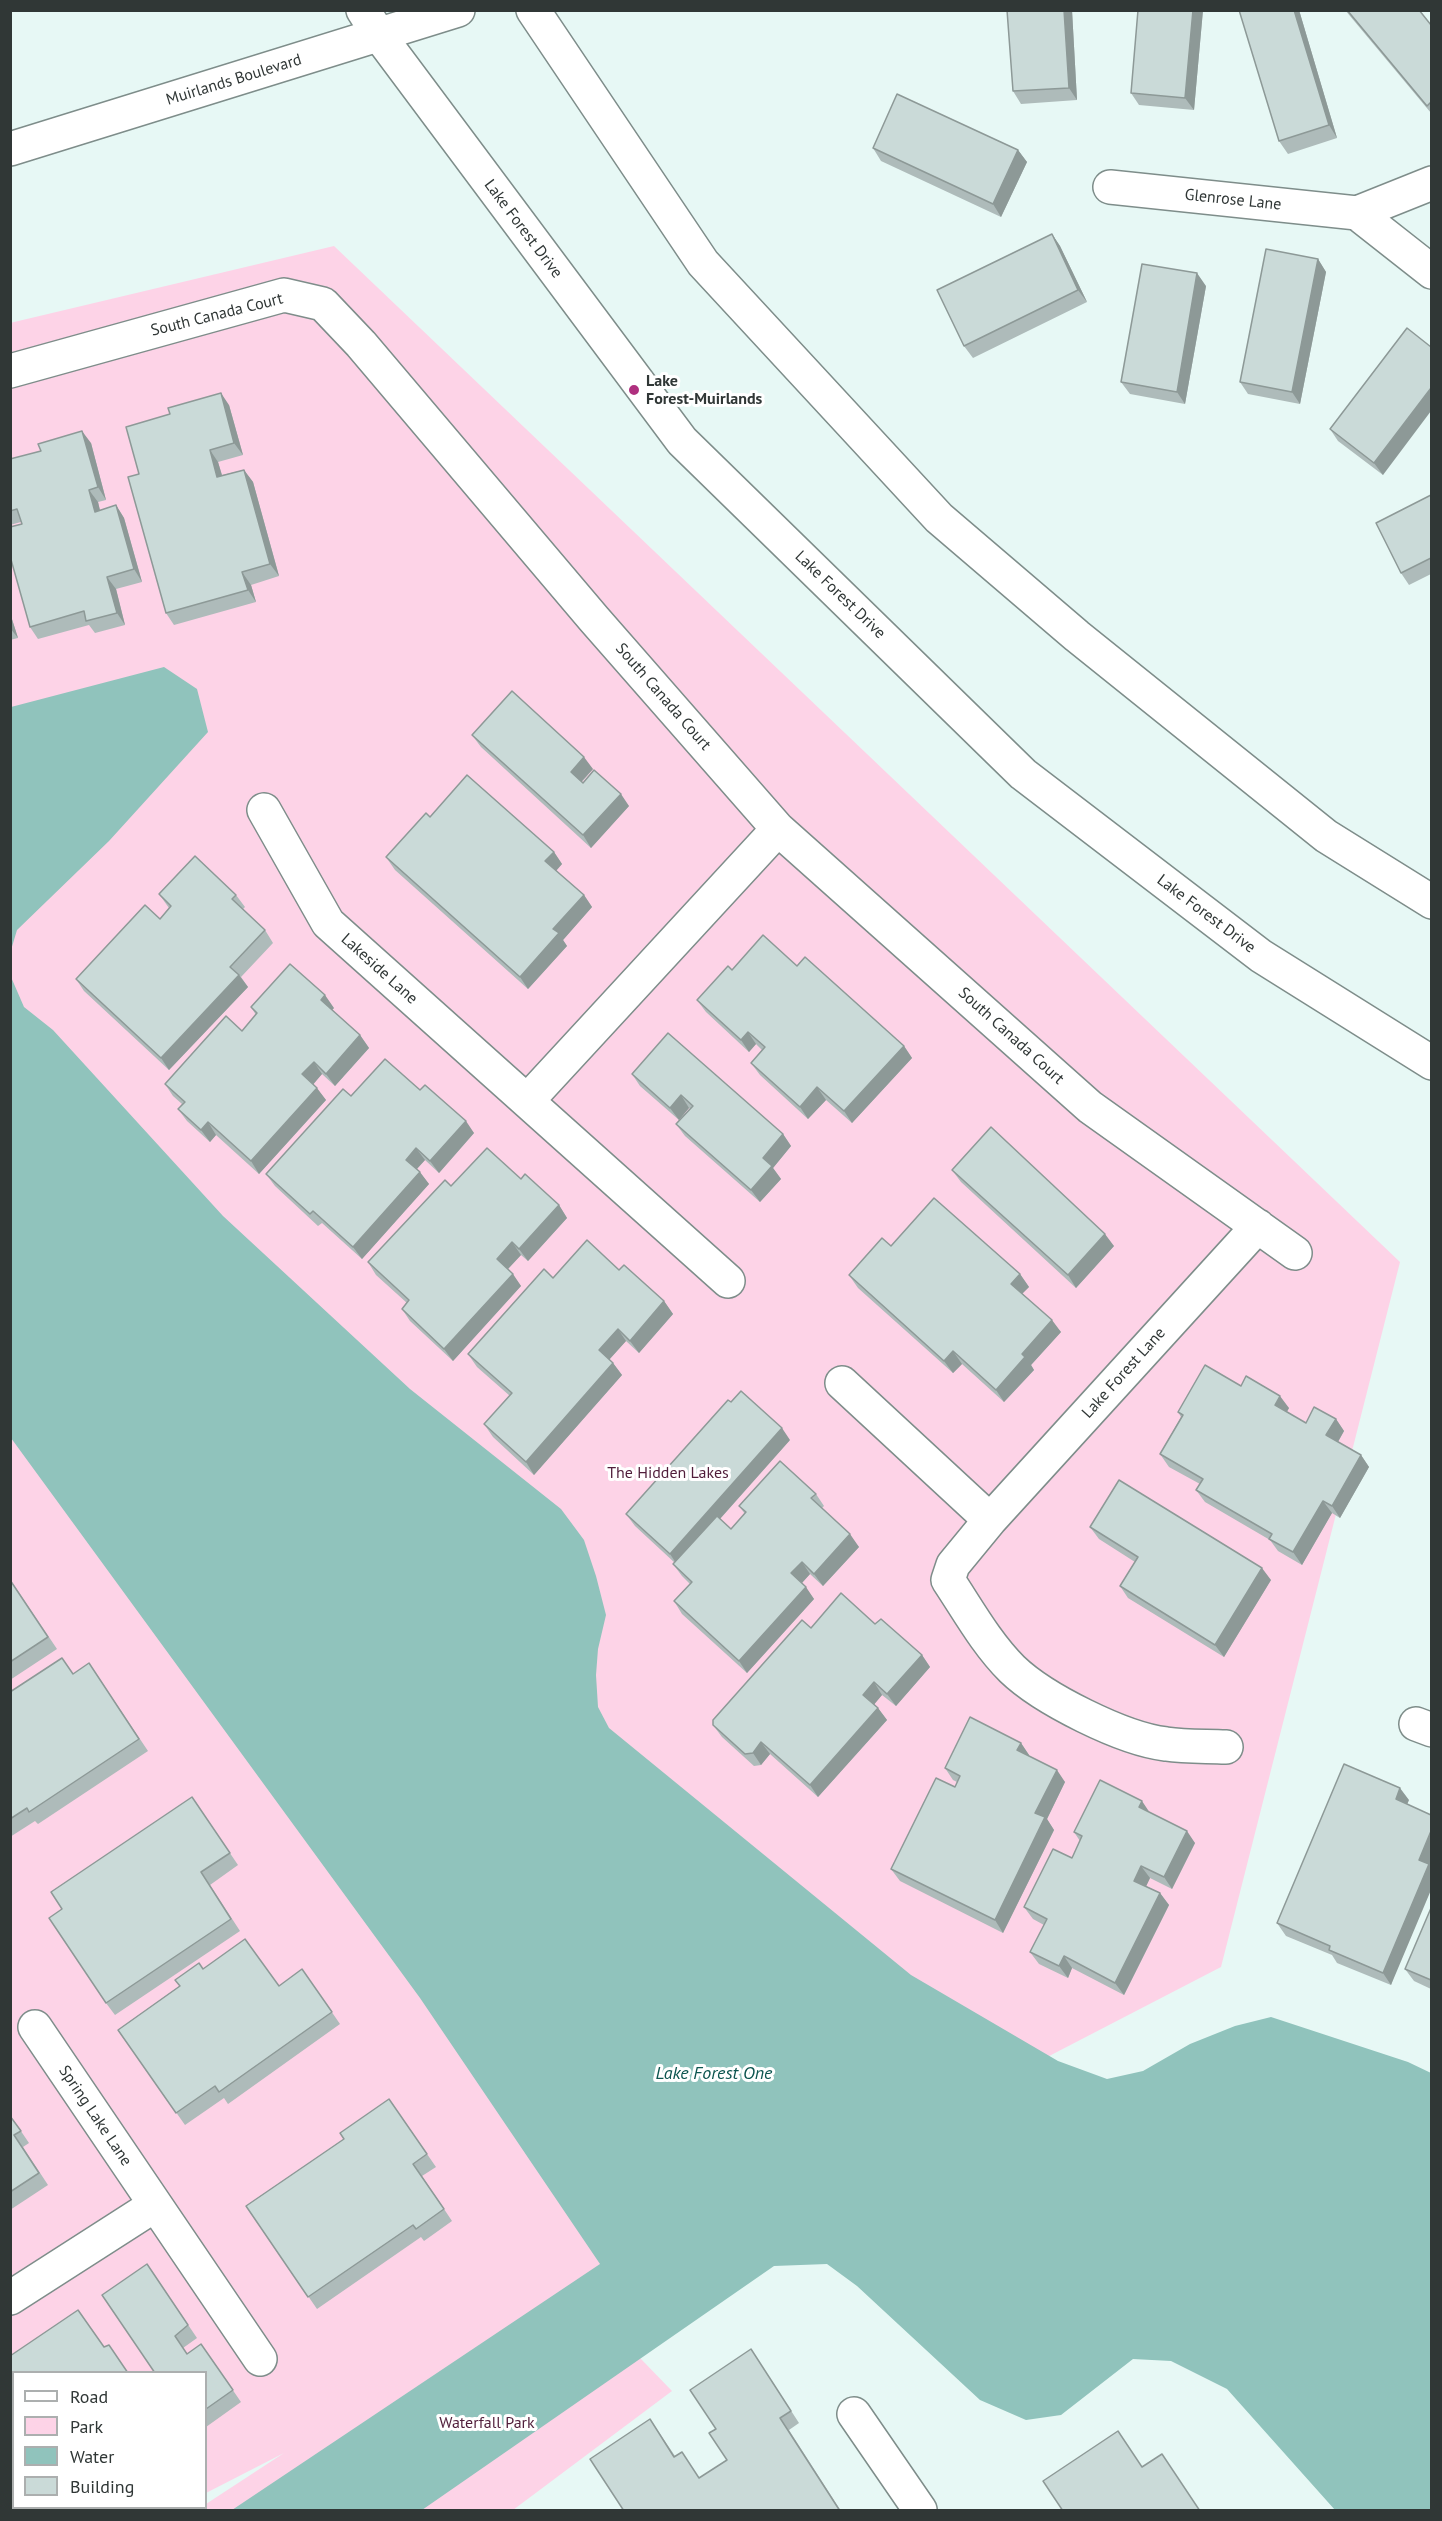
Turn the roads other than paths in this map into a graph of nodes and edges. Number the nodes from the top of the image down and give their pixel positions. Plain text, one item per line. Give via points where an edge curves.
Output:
1 (458, 10) edge
2 (533, 10) edge
3 (371, 23) edge
4 (10, 149) edge
5 (1431, 183) edge
6 (1110, 187) dead end
7 (1357, 213) junction
8 (1431, 272) edge
9 (10, 371) edge
10 (264, 810) dead end
11 (778, 829) junction
12 (1431, 902) edge
13 (1431, 1063) edge
14 (528, 1101) junction
15 (1258, 1226) junction
16 (1295, 1253) dead end
17 (728, 1281) dead end
18 (842, 1383) dead end
19 (990, 1520) junction
20 (1226, 1747) dead end
21 (35, 2027) dead end
22 (155, 2205) junction
23 (10, 2298) edge
24 (260, 2359) dead end
25 (854, 2414) dead end
26 (920, 2511) edge

1 - 3 street, Muirlands Boulevard
2 - 12 street via 703,263 939,518 1077,636 1326,836
3 - 4 street, Muirlands Boulevard
3 - 13 street, Lake Forest Drive via 691,450 1023,774 1261,956
5 - 7 street, Glenrose Lane
6 - 7 street, Glenrose Lane
7 - 8 street
9 - 11 street, South Canada Court via 284,295 323,304
10 - 14 street, Lakeside Lane via 328,923
11 - 14 street
11 - 15 street, South Canada Court via 1090,1107
14 - 17 street, Lakeside Lane
15 - 16 street, South Canada Court
15 - 19 street, Lake Forest Lane
18 - 19 street
19 - 20 street, Lake Forest Lane via 953,1565 948,1580 1011,1668 1040,1692 1123,1733 1165,1744
21 - 22 street, Spring Lake Lane
22 - 23 street
22 - 24 street, Spring Lake Lane
25 - 26 street

